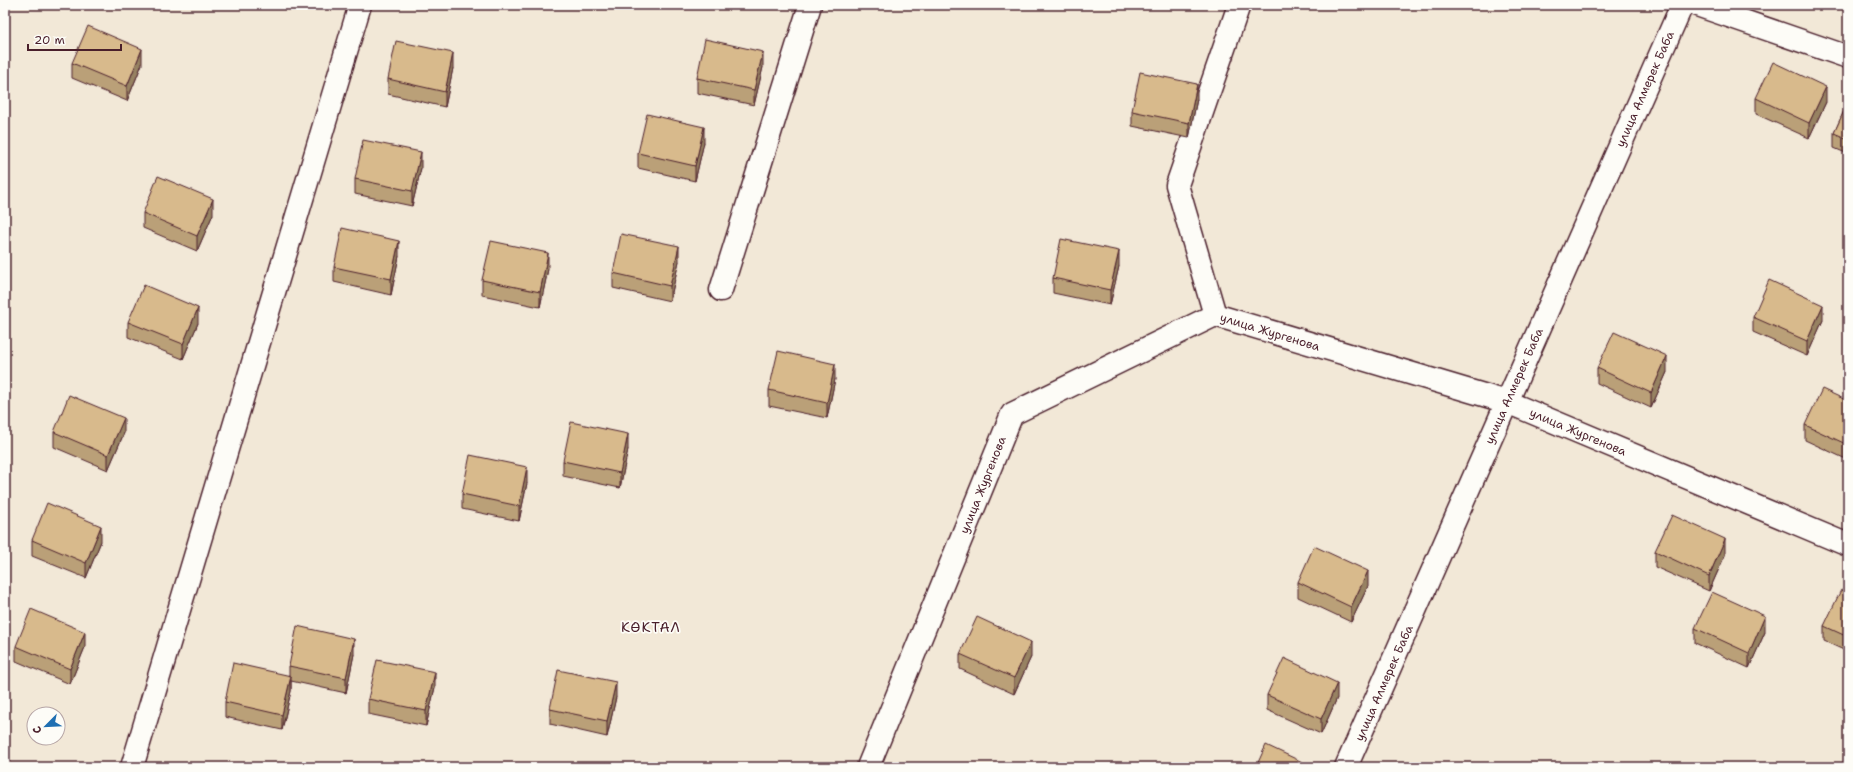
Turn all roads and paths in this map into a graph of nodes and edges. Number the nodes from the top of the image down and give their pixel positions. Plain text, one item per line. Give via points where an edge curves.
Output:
1 (360, 5) edge
2 (810, 5) edge
3 (1239, 5) edge
4 (1682, 5) edge
5 (1697, 5) edge
6 (1848, 57) edge
7 (721, 290) dead end
8 (1215, 315) junction
9 (1507, 402) junction
10 (1848, 545) edge
11 (132, 767) edge
12 (868, 767) edge
13 (1346, 767) edge

1 - 11 street
2 - 7 street
3 - 8 street via 1177,185
4 - 9 street, улица Алмерек Баба
5 - 6 street
8 - 9 street, улица Жургенова
8 - 12 street, улица Жургенова via 1012,414
9 - 10 street, улица Жургенова
9 - 13 street, улица Алмерек Баба

